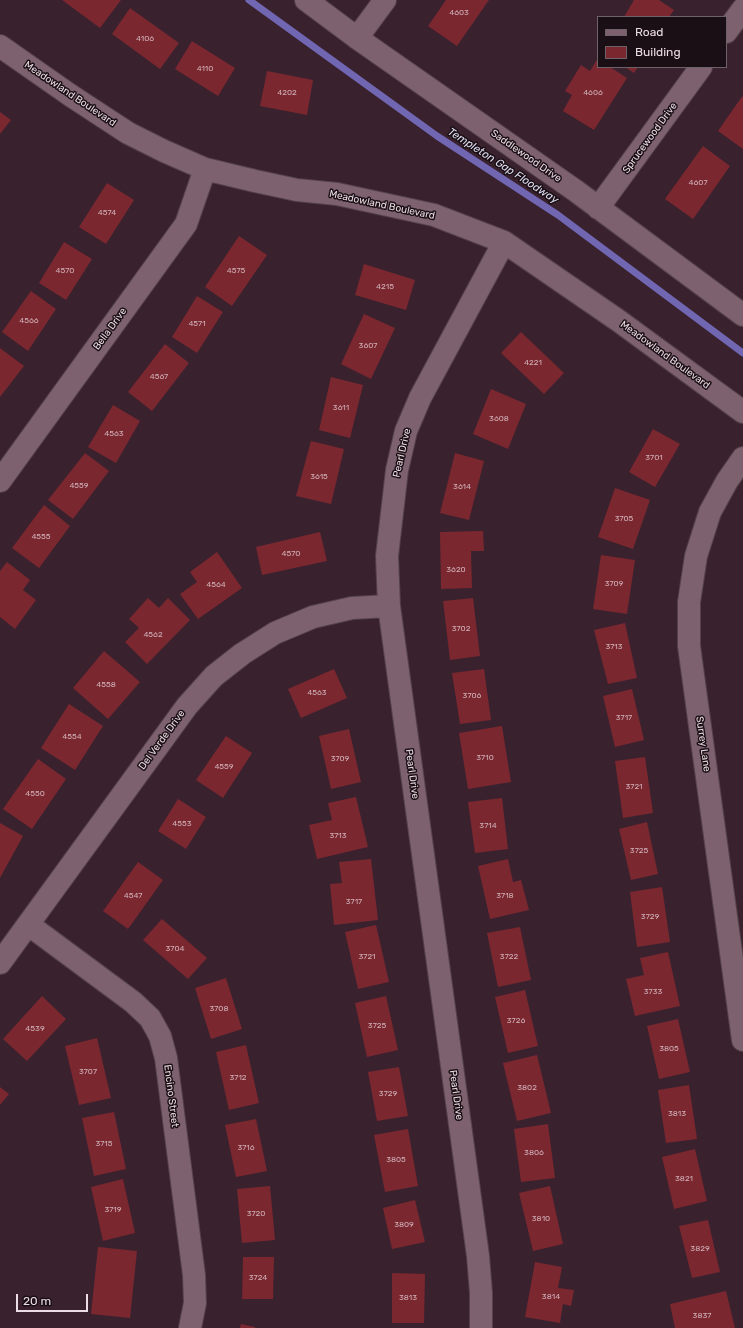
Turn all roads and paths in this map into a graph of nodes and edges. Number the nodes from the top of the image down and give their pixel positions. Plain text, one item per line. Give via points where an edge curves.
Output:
1 (306, 0) edge
2 (385, 0) edge
3 (743, 9) edge
4 (727, 31) edge
5 (357, 38) junction
6 (0, 46) edge
7 (700, 68) edge
8 (205, 169) junction
9 (598, 208) junction
10 (504, 242) junction
11 (743, 315) edge
12 (743, 412) edge
13 (743, 458) edge
14 (0, 481) edge
15 (389, 606) junction
16 (29, 925) junction
17 (0, 963) edge
18 (743, 1040) edge
19 (190, 1328) edge
20 (481, 1328) edge

1 - 5 street, Saddlewood Drive
2 - 5 street
3 - 4 street
5 - 9 street, Saddlewood Drive
6 - 8 street, Meadowland Boulevard via 128,133
7 - 9 street, Sprucewood Drive
8 - 10 street, Meadowland Boulevard via 297,190 337,194 434,215
8 - 14 street, Bella Drive via 186,224
9 - 11 street, Saddlewood Drive
10 - 12 street, Meadowland Boulevard via 619,321
10 - 15 street, Pearl Drive via 420,398 406,431 391,512 387,556
13 - 18 street, Surrey Lane via 710,512 696,556 689,602 689,646
15 - 16 street, Del Verde Drive via 352,608 307,620 274,633 214,676 187,706
15 - 20 street, Pearl Drive via 478,1256
16 - 17 street, Del Verde Drive
16 - 19 street, Encino Street via 132,1002 150,1018 160,1036 166,1058 194,1275 195,1303

